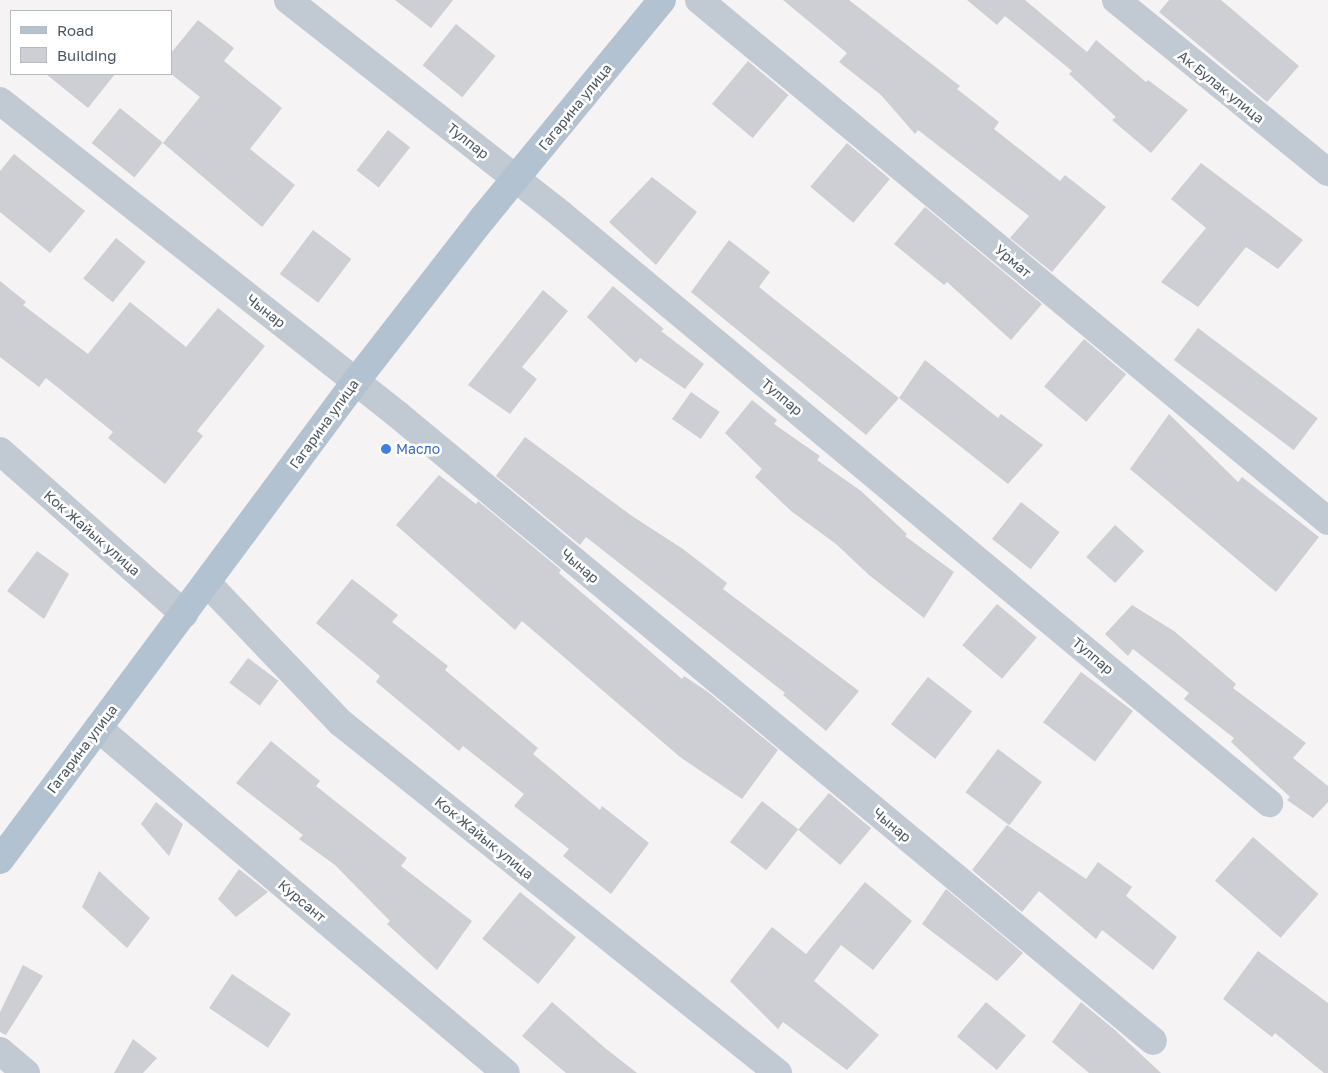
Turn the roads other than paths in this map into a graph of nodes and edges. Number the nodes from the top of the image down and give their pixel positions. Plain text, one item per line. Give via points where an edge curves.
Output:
1 (288, 0) edge
2 (662, 0) edge
3 (699, 0) edge
4 (1116, 0) edge
5 (0, 101) edge
6 (1328, 172) edge
7 (516, 178) junction
8 (356, 381) junction
9 (0, 451) edge
10 (1328, 521) edge
11 (207, 583) junction
12 (184, 614) junction
13 (98, 728) junction
14 (1269, 802) dead end
15 (1, 856) edge
16 (1153, 1041) dead end
17 (0, 1050) edge
18 (26, 1073) edge
19 (506, 1073) edge
20 (778, 1073) edge

1 - 7 street, Тулпар
2 - 7 main road, Гагарина улица
3 - 10 street, Урмат
4 - 6 street, Ак Булак улица
5 - 8 street, Чынар
7 - 8 main road, Гагарина улица
7 - 14 street, Тулпар
8 - 11 main road, Гагарина улица
8 - 16 street, Чынар
9 - 12 street, Кок Жайык улица
11 - 12 main road, Гагарина улица
11 - 20 street, Кок Жайык улица via 341,723
12 - 13 main road, Гагарина улица
13 - 15 main road, Гагарина улица
13 - 19 street, Курсант
17 - 18 street

